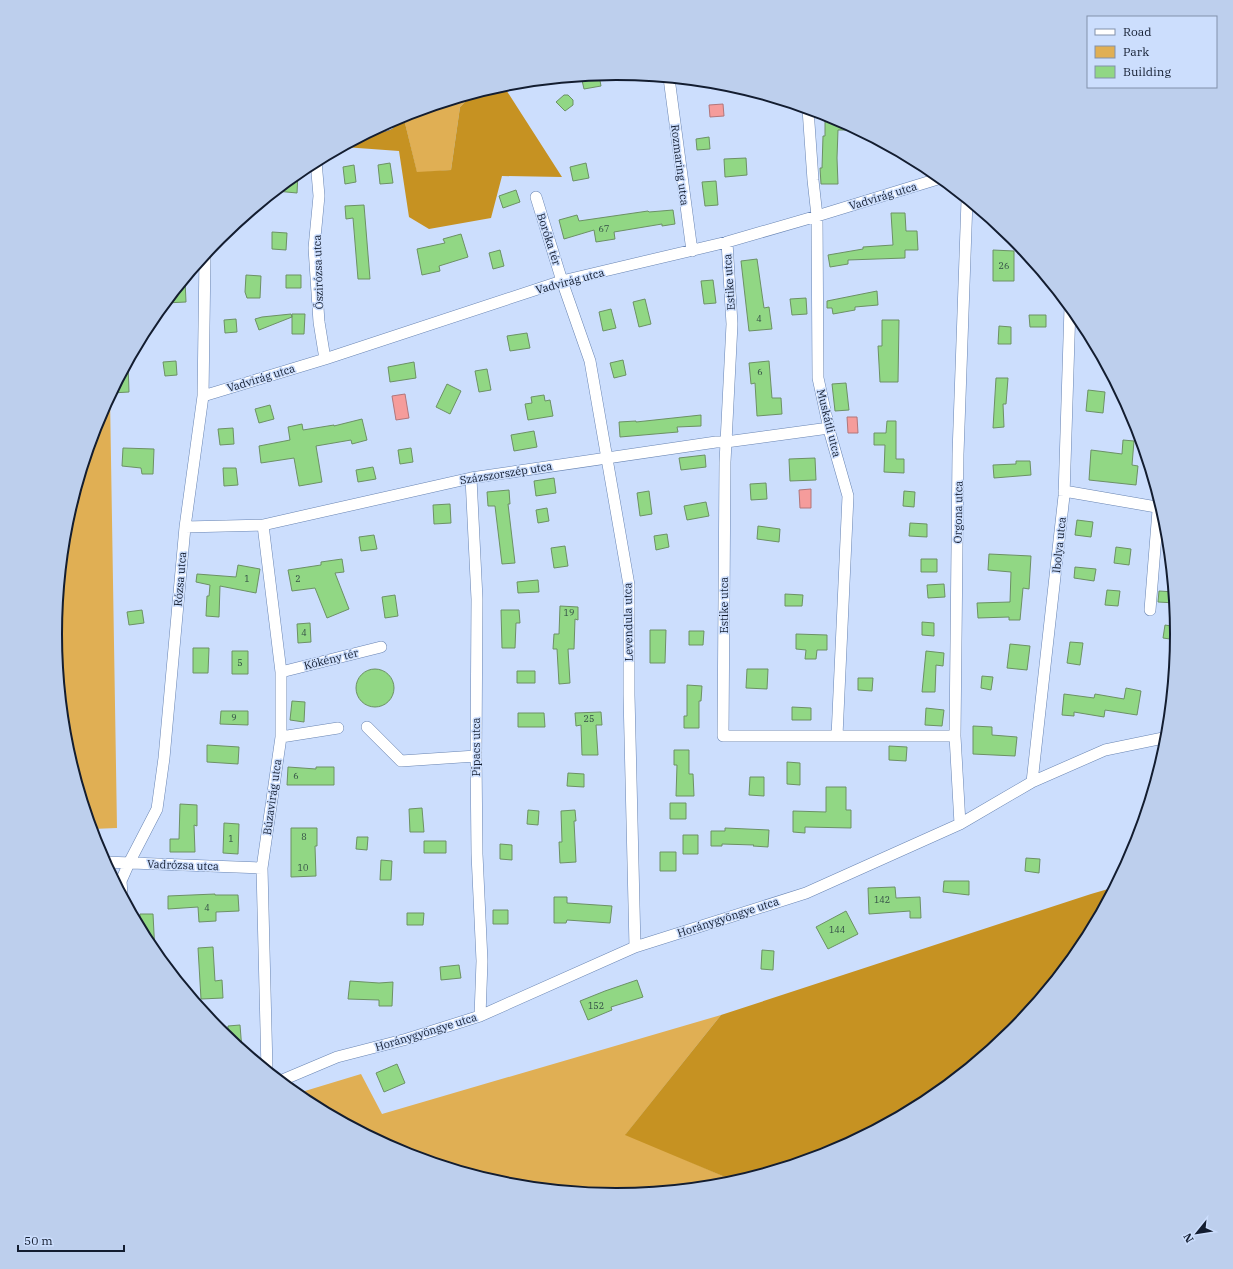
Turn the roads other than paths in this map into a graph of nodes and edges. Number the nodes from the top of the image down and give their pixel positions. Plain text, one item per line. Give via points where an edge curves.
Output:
1 (670, 83) edge
2 (808, 114) edge
3 (317, 168) edge
4 (934, 180) edge
5 (536, 197) dead end
6 (967, 206) edge
7 (817, 216) junction
8 (727, 242) junction
9 (692, 251) junction
10 (205, 263) edge
11 (562, 281) junction
12 (1070, 315) edge
13 (325, 359) junction
14 (203, 396) junction
15 (829, 428) junction
16 (726, 442) junction
17 (608, 458) junction
18 (471, 478) junction
19 (1064, 491) junction
20 (1155, 504) edge
21 (1159, 520) edge
22 (264, 525) junction
23 (185, 527) junction
24 (1150, 610) dead end
25 (381, 647) dead end
26 (281, 672) junction
27 (367, 727) dead end
28 (338, 728) dead end
29 (281, 736) junction
30 (837, 736) junction
31 (955, 736) junction
32 (1161, 738) edge
33 (476, 756) junction
34 (1032, 782) junction
35 (960, 824) junction
36 (111, 862) edge
37 (129, 863) junction
38 (262, 868) junction
39 (122, 886) edge
40 (635, 947) junction
41 (480, 1016) junction
42 (267, 1064) edge
43 (285, 1079) edge

1 - 9 street, Rozmaring utca
2 - 7 street, Muskátli utca
3 - 13 street, Őszirózsa utca via 319,196 314,248 319,322
4 - 7 street, Vadvirág utca
5 - 11 street, Boróka tér
6 - 31 street, Orgona utca via 958,454
7 - 8 street, Vadvirág utca
7 - 15 street, Muskátli utca via 818,378
8 - 9 street, Vadvirág utca
8 - 16 street, Estike utca via 732,324
9 - 11 street, Vadvirág utca
10 - 14 street, Rózsa utca
11 - 13 street, Vadvirág utca
11 - 17 street, Levendula utca via 590,361
12 - 19 street, Ibolya utca
13 - 14 street, Vadvirág utca
14 - 23 street, Rózsa utca
15 - 16 street, Százszorszép utca
15 - 30 street, Muskátli utca via 848,496
16 - 17 street, Százszorszép utca
16 - 30 street, Estike utca via 723,736
17 - 18 street, Százszorszép utca
17 - 40 street, Levendula utca via 629,585
18 - 22 street, Százszorszép utca
18 - 33 street, Pipacs utca via 477,599
19 - 20 street
19 - 34 street, Ibolya utca
21 - 24 street
22 - 23 street, Százszorszép utca
22 - 26 street, Búzavirág utca
23 - 37 street, Rózsa utca via 157,809
25 - 26 street, Kökény tér
26 - 29 street, Búzavirág utca
27 - 33 street via 401,761
28 - 29 street
29 - 38 street, Búzavirág utca
30 - 31 street, Estike utca
31 - 35 street, Orgona utca
32 - 34 street, Horánygyöngye utca via 1105,750
33 - 41 street, Pipacs utca via 482,961
34 - 35 street, Horánygyöngye utca
35 - 40 street, Horánygyöngye utca via 806,892
36 - 37 street, Vadrózsa utca
37 - 38 street, Vadrózsa utca
37 - 39 street, Rózsa utca
38 - 42 street, Búzavirág utca
40 - 41 street, Horánygyöngye utca
41 - 43 street, Horánygyöngye utca via 338,1057

